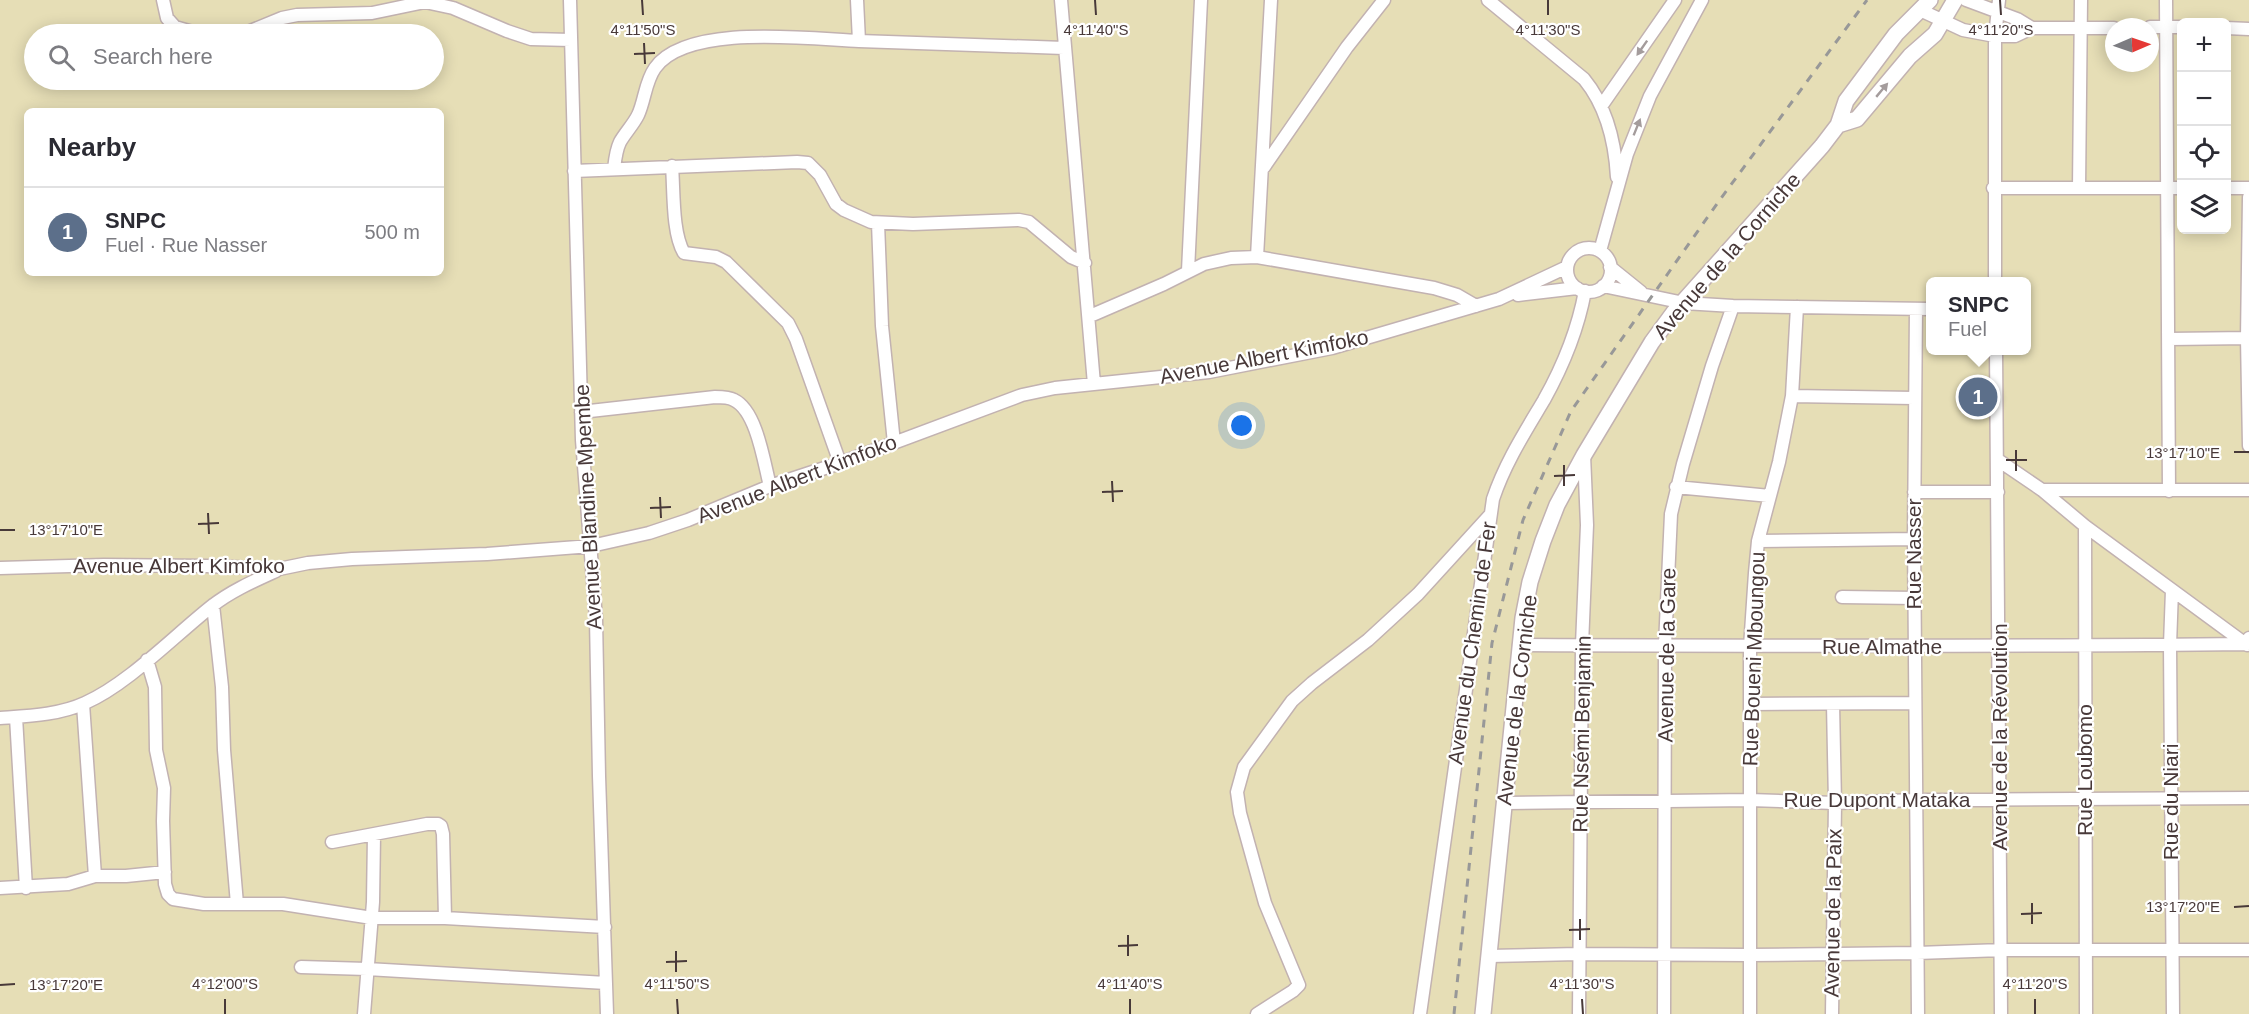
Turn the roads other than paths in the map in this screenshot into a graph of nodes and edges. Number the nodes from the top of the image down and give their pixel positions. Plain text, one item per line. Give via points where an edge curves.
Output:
1 (163, 0) edge
2 (355, 0) edge
3 (570, 0) edge
4 (857, 0) edge
5 (1061, 0) edge
6 (1201, 0) edge
7 (1271, 0) edge
8 (1384, 0) edge
9 (1488, 0) edge
10 (1676, 0) edge
11 (1702, 0) edge
12 (1955, 0) edge
13 (1966, 0) edge
14 (2081, 0) edge
15 (2166, 0) edge
16 (1925, 5) edge
17 (1998, 6) edge
18 (354, 13) junction
19 (1944, 22) junction
20 (172, 24) edge
21 (269, 24) edge
22 (2159, 27) edge
23 (2165, 27) junction
24 (2177, 27) edge
25 (2032, 28) junction
26 (2105, 28) edge
27 (2231, 28) edge
28 (2080, 29) junction
29 (2249, 29) edge
30 (1995, 36) junction
31 (571, 40) junction
32 (859, 41) junction
33 (1064, 48) junction
34 (1602, 105) junction
35 (1838, 125) junction
36 (672, 166) junction
37 (1263, 168) junction
38 (614, 169) junction
39 (574, 171) junction
40 (1618, 182) junction
41 (1993, 188) junction
42 (2079, 188) junction
43 (2166, 188) junction
44 (2177, 188) edge
45 (2231, 188) edge
46 (2249, 188) edge
47 (2249, 197) edge
48 (878, 223) junction
49 (1600, 251) junction
50 (1257, 257) junction
51 (1084, 263) junction
52 (1567, 267) junction
53 (1610, 267) junction
54 (1188, 271) junction
55 (1995, 277) edge
56 (1603, 286) junction
57 (1581, 290) junction
58 (1644, 294) junction
59 (1508, 296) junction
60 (1684, 303) junction
61 (1476, 306) junction
62 (1733, 306) junction
63 (1797, 307) junction
64 (1916, 309) junction
65 (1926, 309) edge
66 (1090, 316) junction
67 (2248, 338) edge
68 (2169, 339) junction
69 (1996, 355) edge
70 (1094, 384) junction
71 (1792, 396) junction
72 (1914, 398) junction
73 (581, 412) junction
74 (894, 443) junction
75 (2249, 446) edge
76 (1584, 455) junction
77 (1998, 460) junction
78 (840, 464) junction
79 (770, 486) junction
80 (1676, 488) junction
81 (2042, 490) junction
82 (2249, 490) edge
83 (2169, 491) junction
84 (1914, 492) junction
85 (1998, 492) junction
86 (1770, 496) junction
87 (1490, 515) junction
88 (2085, 526) junction
89 (1914, 539) junction
90 (1758, 541) junction
91 (591, 546) junction
92 (0, 568) edge
93 (279, 569) junction
94 (2172, 590) junction
95 (1842, 597) dead end
96 (1914, 598) junction
97 (213, 605) junction
98 (2248, 642) edge
99 (2084, 644) junction
100 (1519, 645) junction
101 (1582, 645) junction
102 (1665, 645) junction
103 (2000, 645) junction
104 (2170, 645) junction
105 (1750, 647) junction
106 (1915, 647) junction
107 (147, 660) junction
108 (1915, 703) junction
109 (83, 704) junction
110 (1833, 704) junction
111 (1750, 705) junction
112 (16, 717) junction
113 (0, 718) edge
114 (2249, 798) edge
115 (2001, 799) junction
116 (2085, 799) junction
117 (1750, 800) junction
118 (1915, 800) junction
119 (2171, 800) junction
120 (1582, 802) junction
121 (1665, 802) junction
122 (1505, 803) junction
123 (1835, 803) junction
124 (374, 835) junction
125 (332, 842) dead end
126 (165, 872) junction
127 (95, 876) junction
128 (0, 888) edge
129 (26, 888) junction
130 (237, 904) junction
131 (372, 918) junction
132 (446, 918) junction
133 (605, 927) junction
134 (2002, 950) junction
135 (2086, 950) junction
136 (2249, 950) edge
137 (2172, 951) junction
138 (1917, 953) junction
139 (1578, 954) junction
140 (1664, 954) junction
141 (1833, 954) junction
142 (1490, 956) junction
143 (1749, 956) junction
144 (301, 967) dead end
145 (367, 969) junction
146 (606, 983) junction
147 (364, 1014) edge
148 (607, 1014) edge
149 (1257, 1014) edge
150 (1420, 1014) edge
151 (1483, 1014) edge
152 (1579, 1014) edge
153 (1664, 1014) edge
154 (1750, 1014) edge
155 (1832, 1014) edge
156 (1918, 1014) edge
157 (2001, 1014) edge
158 (2086, 1014) edge
159 (2173, 1014) edge

1 - 20 street
2 - 18 street
3 - 31 street, Avenue Blandine Mpembe
4 - 32 street
5 - 33 street
6 - 54 street
7 - 37 street
8 - 37 street
9 - 34 street via 1584,79
10 -> 34 street
40 -> 11 street via 1650,96
12 - 19 street, Avenue de la Corniche
13 - 17 street
14 - 28 street
15 - 23 street
16 - 19 street
16 - 35 street, Avenue de la Corniche via 1896,34 1846,101
17 - 25 street
17 - 30 street
18 - 21 street via 297,15
18 - 31 street via 425,2 453,8 524,37
19 - 30 street
35 -> 19 street, Avenue de la Corniche via 1857,119
22 - 23 street
23 - 24 street
23 - 43 street
25 - 28 street
25 - 30 street via 2015,36
26 - 28 street
27 - 29 street
28 - 42 street
30 - 41 street
31 - 39 street, Avenue Blandine Mpembe
32 - 33 street
32 - 38 street via 749,36 703,41 675,52 655,67 638,116 620,142
33 - 51 street
34 - 40 street
35 - 60 street, Avenue de la Corniche
36 - 38 street
36 - 48 street via 808,164 820,175 836,204
36 - 78 street via 676,228 684,253 726,262 788,323
37 - 50 street
38 - 39 street
39 - 73 street, Avenue Blandine Mpembe
40 - 49 street
41 - 42 street
41 - 55 street
42 - 43 street
43 - 44 street
43 - 68 street
45 - 46 street
47 - 67 street
48 - 51 street via 1029,222
48 - 74 street via 882,326
49 - 52 street via 1582,249 1572,256
49 - 53 street
50 - 54 street via 1218,261
50 - 61 street via 1434,288
51 - 66 street
52 - 57 street via 1569,279
52 - 59 street, Avenue Albert Kimfoko
53 - 56 street
53 - 58 street
54 - 66 street
56 - 57 street via 1598,290
56 - 58 street
57 - 59 street, Avenue Albert Kimfoko
57 - 87 street, Avenue du Chemin de Fer via 1576,331 1500,480
58 - 60 street
59 - 61 street, Avenue Albert Kimfoko
60 - 62 street
60 - 76 street, Avenue de la Corniche via 1652,342
61 - 70 street, Avenue Albert Kimfoko via 1332,348 1209,372
62 - 63 street
62 - 80 street, Avenue de la Gare
63 - 64 street
63 - 71 street, Rue Boueni Mboungou
64 - 65 street
64 - 72 street, Rue Nasser
66 - 70 street
67 - 68 street
67 - 75 street
68 - 83 street
69 - 77 street, Avenue de la Révolution
70 - 74 street, Avenue Albert Kimfoko via 1022,395
71 - 72 street
71 - 86 street, Rue Boueni Mboungou
72 - 84 street, Rue Nasser
73 - 79 street via 715,397 732,399 741,405 757,434
73 - 91 street, Avenue Blandine Mpembe
74 - 78 street, Avenue Albert Kimfoko
76 - 100 street, Avenue de la Corniche via 1557,505 1543,542 1530,582
76 - 101 street, Rue Nsémi Benjamin via 1587,525
77 - 81 street
77 - 85 street, Avenue de la Révolution
78 - 79 street, Avenue Albert Kimfoko
79 - 91 street, Avenue Albert Kimfoko via 688,520
80 - 86 street
80 - 102 street, Avenue de la Gare via 1668,553
81 - 83 street
81 - 88 street
82 - 83 street
84 - 85 street
84 - 89 street, Rue Nasser
85 - 103 street, Avenue de la Révolution
86 - 90 street, Rue Boueni Mboungou
87 - 149 street via 1419,594 1292,701 1244,767 1237,792 1240,813 1265,903 1299,985
87 - 150 street, Avenue du Chemin de Fer
88 - 94 street
88 - 99 street, Rue Loubomo
89 - 90 street
89 - 96 street, Rue Nasser
90 - 105 street, Rue Boueni Mboungou
91 - 93 street, Avenue Albert Kimfoko via 352,559
91 - 133 street, Avenue Blandine Mpembe
92 - 93 street, Avenue Albert Kimfoko via 104,565
93 - 97 street
94 - 98 street
94 - 104 street, Rue du Niari
95 - 96 street
96 - 106 street, Rue Nasser
97 - 107 street
97 - 130 street
98 - 104 street, Rue Almathe
99 - 103 street, Rue Almathe
99 - 104 street, Rue Almathe
99 - 116 street, Rue Loubomo
100 - 101 street, Rue Almathe
100 - 122 street, Avenue de la Corniche
101 - 102 street, Rue Almathe
101 - 120 street, Rue Nsémi Benjamin
102 - 105 street, Rue Almathe
102 - 121 street, Avenue de la Gare
103 - 106 street, Rue Almathe
103 - 115 street, Avenue de la Révolution
104 - 119 street, Rue du Niari
105 - 106 street, Rue Almathe
105 - 111 street, Rue Boueni Mboungou
106 - 108 street, Rue Nasser
107 - 109 street
107 - 126 street via 155,687 156,750 165,788
108 - 110 street
108 - 118 street, Rue Nasser
109 - 112 street
109 - 127 street
110 - 111 street
110 - 123 street, Avenue de la Paix
111 - 117 street, Rue Boueni Mboungou
112 - 113 street
112 - 129 street
114 - 119 street, Rue Dupont Mataka
115 - 116 street, Rue Dupont Mataka
115 - 118 street, Rue Dupont Mataka
115 - 134 street, Avenue de la Révolution
116 - 119 street, Rue Dupont Mataka
116 - 135 street, Rue Loubomo
117 - 121 street, Rue Dupont Mataka
117 - 123 street, Rue Dupont Mataka
117 - 143 street, Rue Boueni Mboungou
118 - 123 street, Rue Dupont Mataka
118 - 138 street, Rue Nasser
119 - 137 street, Rue du Niari
120 - 121 street, Rue Dupont Mataka
120 - 122 street, Rue Dupont Mataka
120 - 139 street, Rue Nsémi Benjamin
121 - 140 street, Avenue de la Gare
122 - 142 street, Avenue de la Corniche
123 - 141 street, Avenue de la Paix
124 - 125 street
124 - 131 street
124 - 132 street via 427,824 441,826
126 - 127 street
126 - 130 street via 166,891 173,899
127 - 129 street via 69,884
128 - 129 street
130 - 131 street via 283,904
131 - 132 street
131 - 145 street
132 - 133 street
133 - 146 street, Avenue Blandine Mpembe
134 - 135 street
134 - 138 street
134 - 157 street, Avenue de la Révolution
135 - 137 street
135 - 158 street, Rue Loubomo
136 - 137 street
137 - 159 street, Rue du Niari
138 - 141 street
138 - 156 street, Rue Nasser
139 - 140 street
139 - 142 street
139 - 152 street, Rue Nsémi Benjamin
140 - 143 street
140 - 153 street, Avenue de la Gare
141 - 143 street
141 - 155 street, Avenue de la Paix
142 - 151 street, Avenue de la Corniche
143 - 154 street, Rue Boueni Mboungou
144 - 145 street
145 - 146 street
145 - 147 street
146 - 148 street, Avenue Blandine Mpembe

